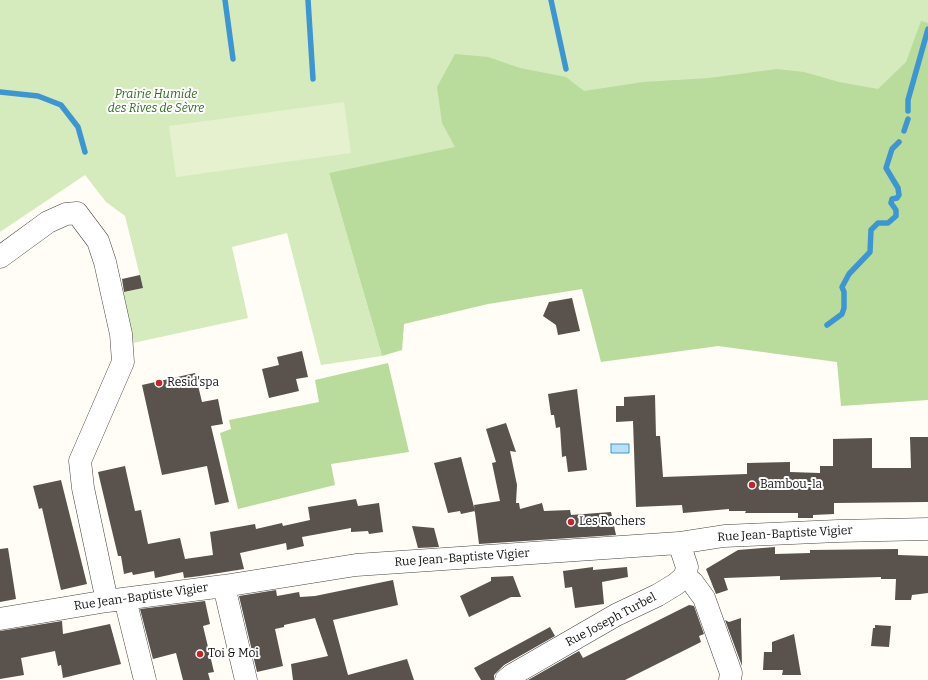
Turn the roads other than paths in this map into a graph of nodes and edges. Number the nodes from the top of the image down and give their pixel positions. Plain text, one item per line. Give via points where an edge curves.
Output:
1 (0, 257) edge
2 (928, 529) edge
3 (679, 543) junction
4 (684, 576) junction
5 (224, 586) junction
6 (116, 600) junction
7 (0, 619) edge
8 (145, 680) edge
9 (246, 680) edge
10 (506, 680) edge
11 (730, 680) edge

1 - 6 street via 48,222 66,214 77,213 98,241 114,297 123,362 80,461 83,488
2 - 3 street, Rue Jean-Baptiste Vigier via 838,530 724,536
3 - 4 street via 687,568
3 - 5 street, Rue Jean-Baptiste Vigier via 356,565
4 - 10 street, Rue Joseph Turbel via 658,595 616,615
4 - 11 street via 704,598 731,673
5 - 6 street, Rue Jean-Baptiste Vigier
5 - 9 street
6 - 7 street, Rue Jean-Baptiste Vigier
6 - 8 street

